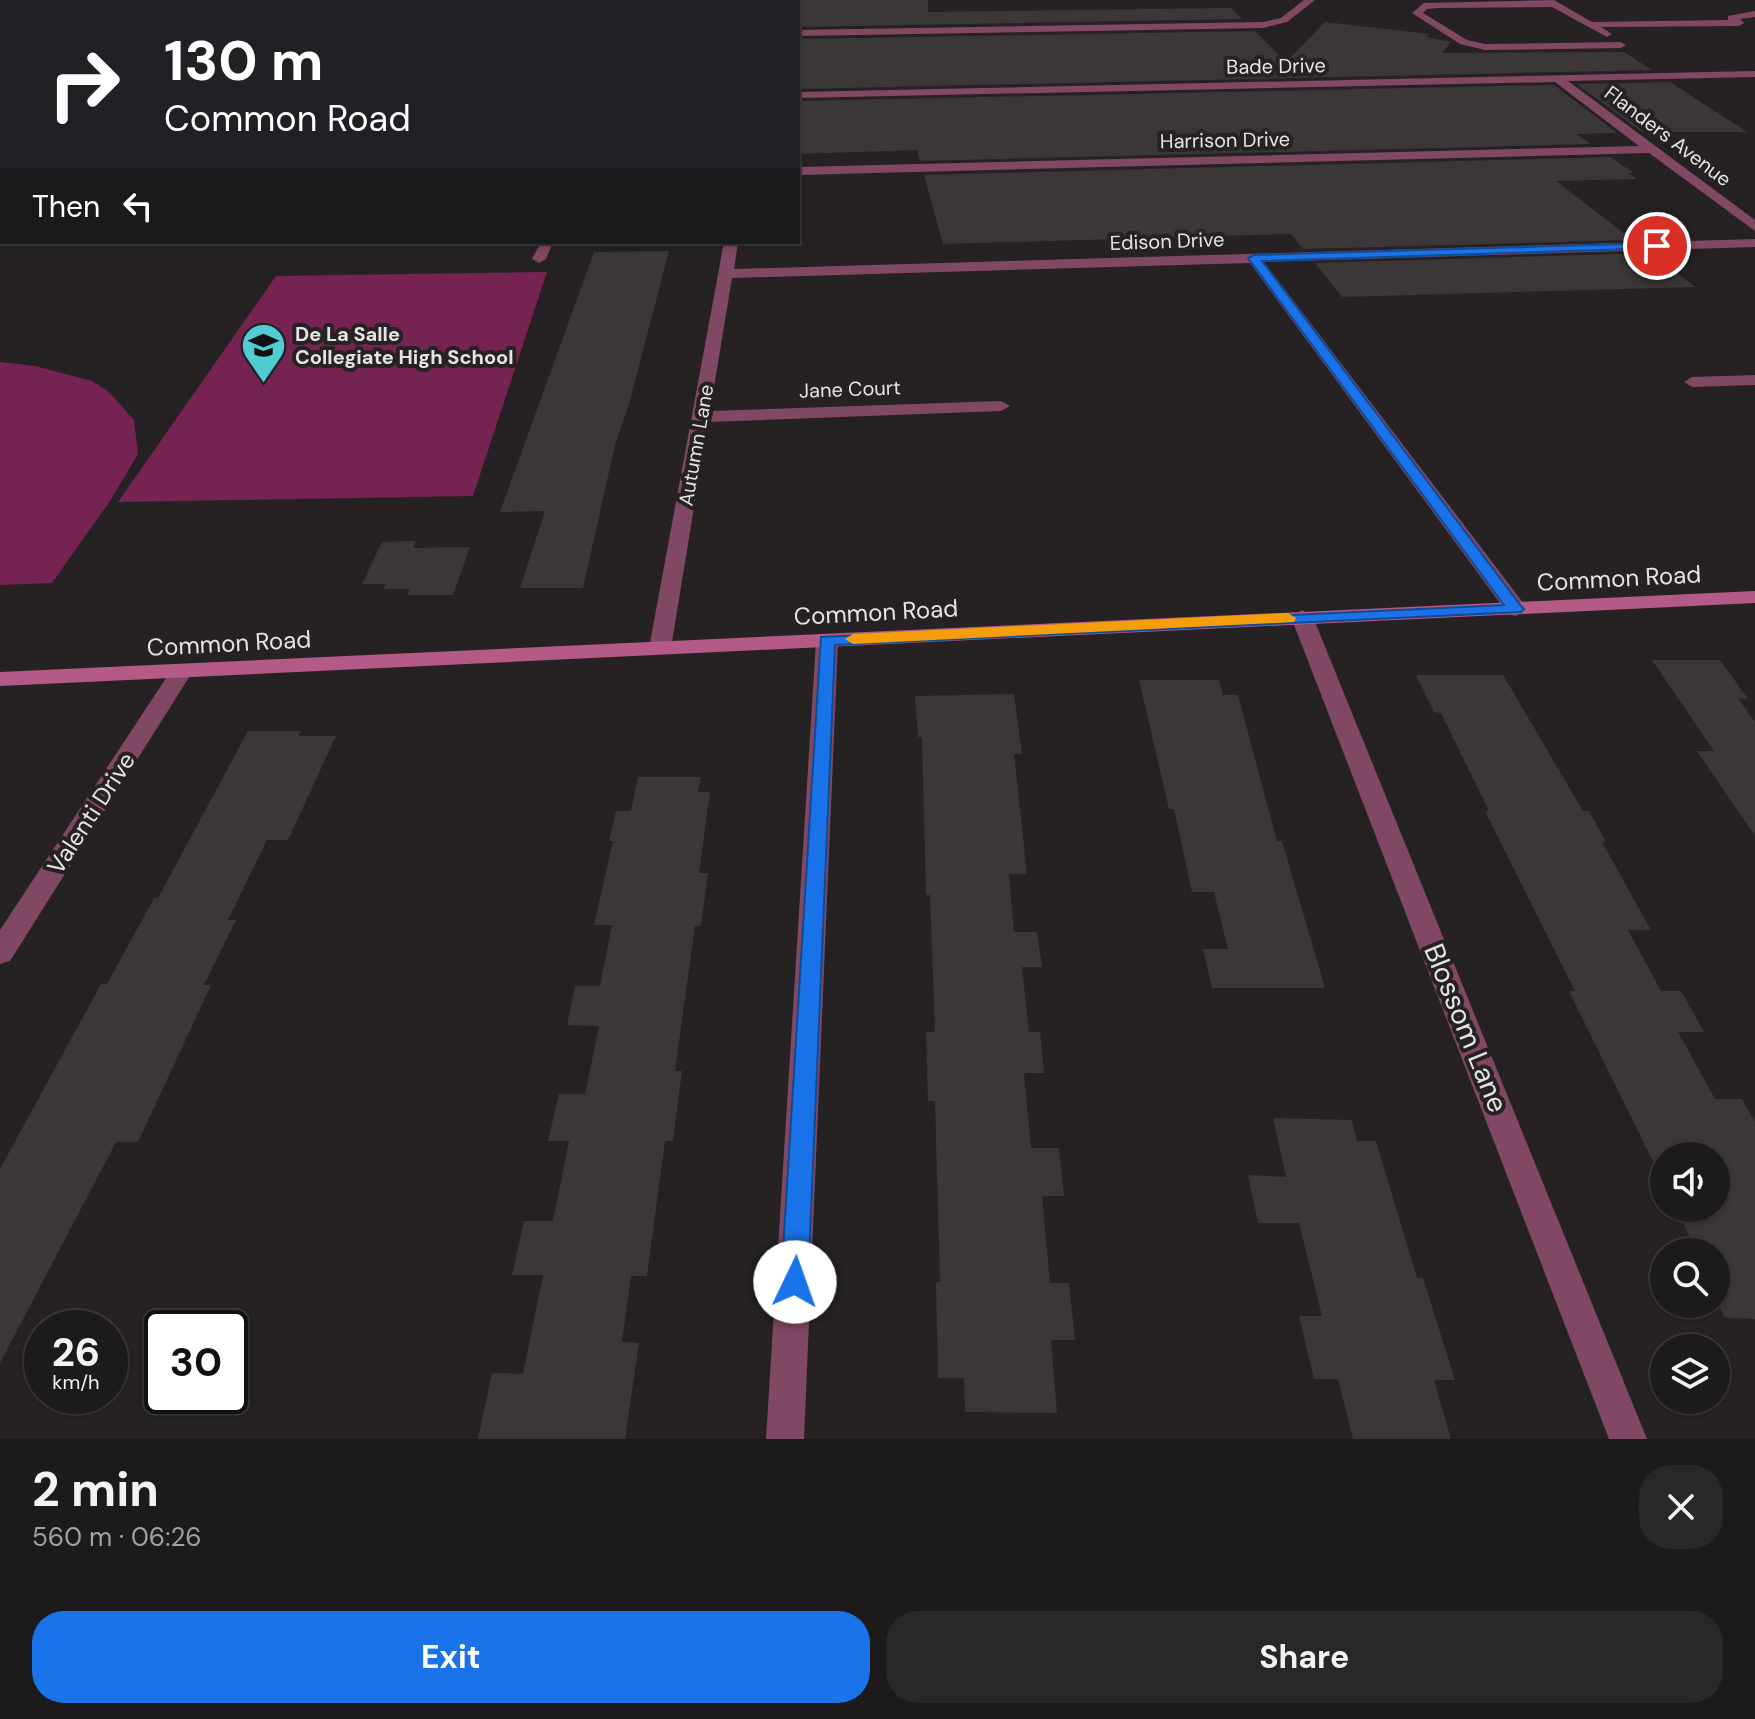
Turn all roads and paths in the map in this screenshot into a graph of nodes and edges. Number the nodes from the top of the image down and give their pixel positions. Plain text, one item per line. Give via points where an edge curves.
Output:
1 (1310, 0) edge
2 (1551, 2) edge
3 (1755, 14) edge
4 (1594, 24) junction
5 (800, 33) edge
6 (1755, 74) edge
7 (1557, 78) junction
8 (800, 95) edge
9 (1652, 149) junction
10 (800, 171) edge
11 (1755, 227) edge
12 (1755, 243) edge
13 (546, 244) edge
14 (731, 244) edge
15 (1254, 258) junction
16 (539, 259) dead end
17 (725, 274) junction
18 (1755, 380) edge
19 (1692, 382) dead end
20 (1001, 406) dead end
21 (701, 417) junction
22 (1755, 597) edge
23 (1516, 609) junction
24 (1302, 617) junction
25 (827, 641) junction
26 (660, 648) junction
27 (182, 671) junction
28 (0, 679) edge
29 (0, 953) edge
30 (785, 1439) edge
31 (1628, 1439) edge

1 - 5 street via 1273,24
2 - 4 street
2 - 4 street via 1424,6 1417,13 1473,45 1621,45
3 - 4 street via 1731,18 1743,24
6 - 7 street, Bade Drive
7 - 8 street, Bade Drive
7 - 9 street, Flanders Avenue
9 - 10 street, Harrison Drive
9 - 11 street, Flanders Avenue
12 - 15 street, Edison Drive
13 - 16 lane
14 - 17 street, Autumn Lane
15 - 17 street, Edison Drive
15 - 23 street
17 - 21 street, Autumn Lane
18 - 19 street
20 - 21 street, Jane Court
21 - 26 street, Autumn Lane
22 - 23 street, Common Road
23 - 24 street, Common Road
24 - 25 street, Common Road
24 - 31 street, Blossom Lane
25 - 26 street, Common Road
25 - 30 street
26 - 27 street, Common Road
27 - 28 street, Common Road
27 - 29 street, Valenti Drive

